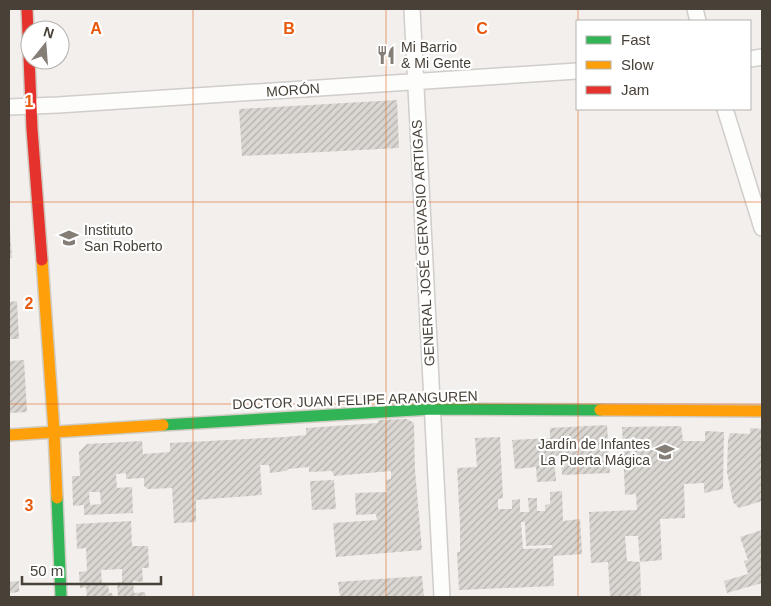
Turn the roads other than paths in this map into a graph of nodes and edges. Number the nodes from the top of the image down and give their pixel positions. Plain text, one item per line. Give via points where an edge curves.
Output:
1 (27, 9) edge
2 (412, 9) edge
3 (576, 71) edge
4 (415, 82) junction
5 (31, 106) junction
6 (9, 107) edge
7 (725, 110) edge
8 (758, 200) edge
9 (762, 228) edge
10 (432, 409) junction
11 (762, 411) edge
12 (54, 431) junction
13 (9, 435) edge
14 (61, 597) edge
15 (442, 597) edge

1 - 5 street
2 - 4 street, GENERAL JOSÉ GERVASIO ARTIGAS
3 - 4 street, MORÓN
4 - 5 street, MORÓN
4 - 10 street, GENERAL JOSÉ GERVASIO ARTIGAS
5 - 6 street, MORÓN
5 - 12 street
7 - 8 street
8 - 9 street
10 - 11 street, DOCTOR JUAN FELIPE ARANGUREN
10 - 12 street, DOCTOR JUAN FELIPE ARANGUREN
10 - 15 street, GENERAL JOSÉ GERVASIO ARTIGAS
12 - 13 street, DOCTOR JUAN FELIPE ARANGUREN
12 - 14 street

